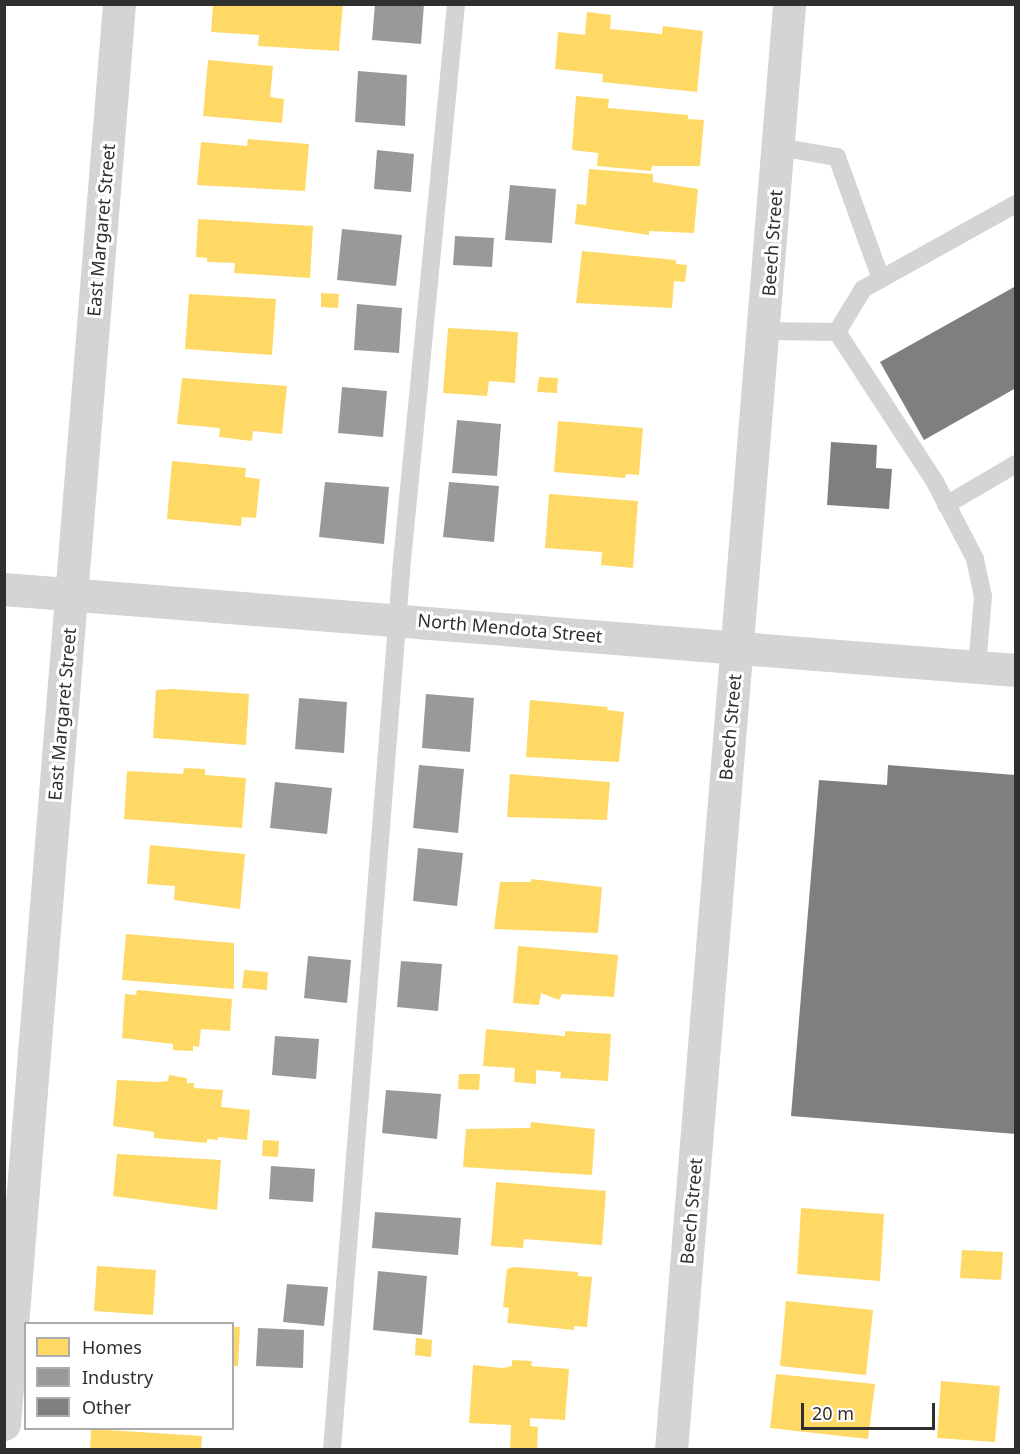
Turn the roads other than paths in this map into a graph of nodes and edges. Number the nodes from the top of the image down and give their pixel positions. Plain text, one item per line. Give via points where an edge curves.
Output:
1 (119, 4) edge
2 (456, 4) edge
3 (789, 4) edge
4 (778, 147) junction
5 (1016, 204) edge
6 (882, 279) junction
7 (765, 332) junction
8 (837, 332) junction
9 (1016, 464) edge
10 (946, 505) junction
11 (4, 589) edge
12 (72, 594) junction
13 (398, 619) junction
14 (737, 646) junction
15 (977, 666) junction
16 (1016, 670) edge
17 (4, 1424) edge
18 (332, 1449) edge
19 (671, 1449) edge

1 - 12 street, East Margaret Street
2 - 13 lane
3 - 4 street, Beech Street
4 - 6 lane via 837,157
4 - 7 street, Beech Street
5 - 6 lane
6 - 8 lane via 863,290
7 - 8 lane
7 - 14 street, Beech Street
8 - 10 lane
9 - 10 lane
10 - 15 lane via 975,559 983,596
11 - 12 street, North Mendota Street
12 - 13 street, North Mendota Street
12 - 17 street, East Margaret Street
13 - 14 street, North Mendota Street
13 - 18 lane
14 - 15 street, North Mendota Street
14 - 19 street, Beech Street
15 - 16 street, North Mendota Street

